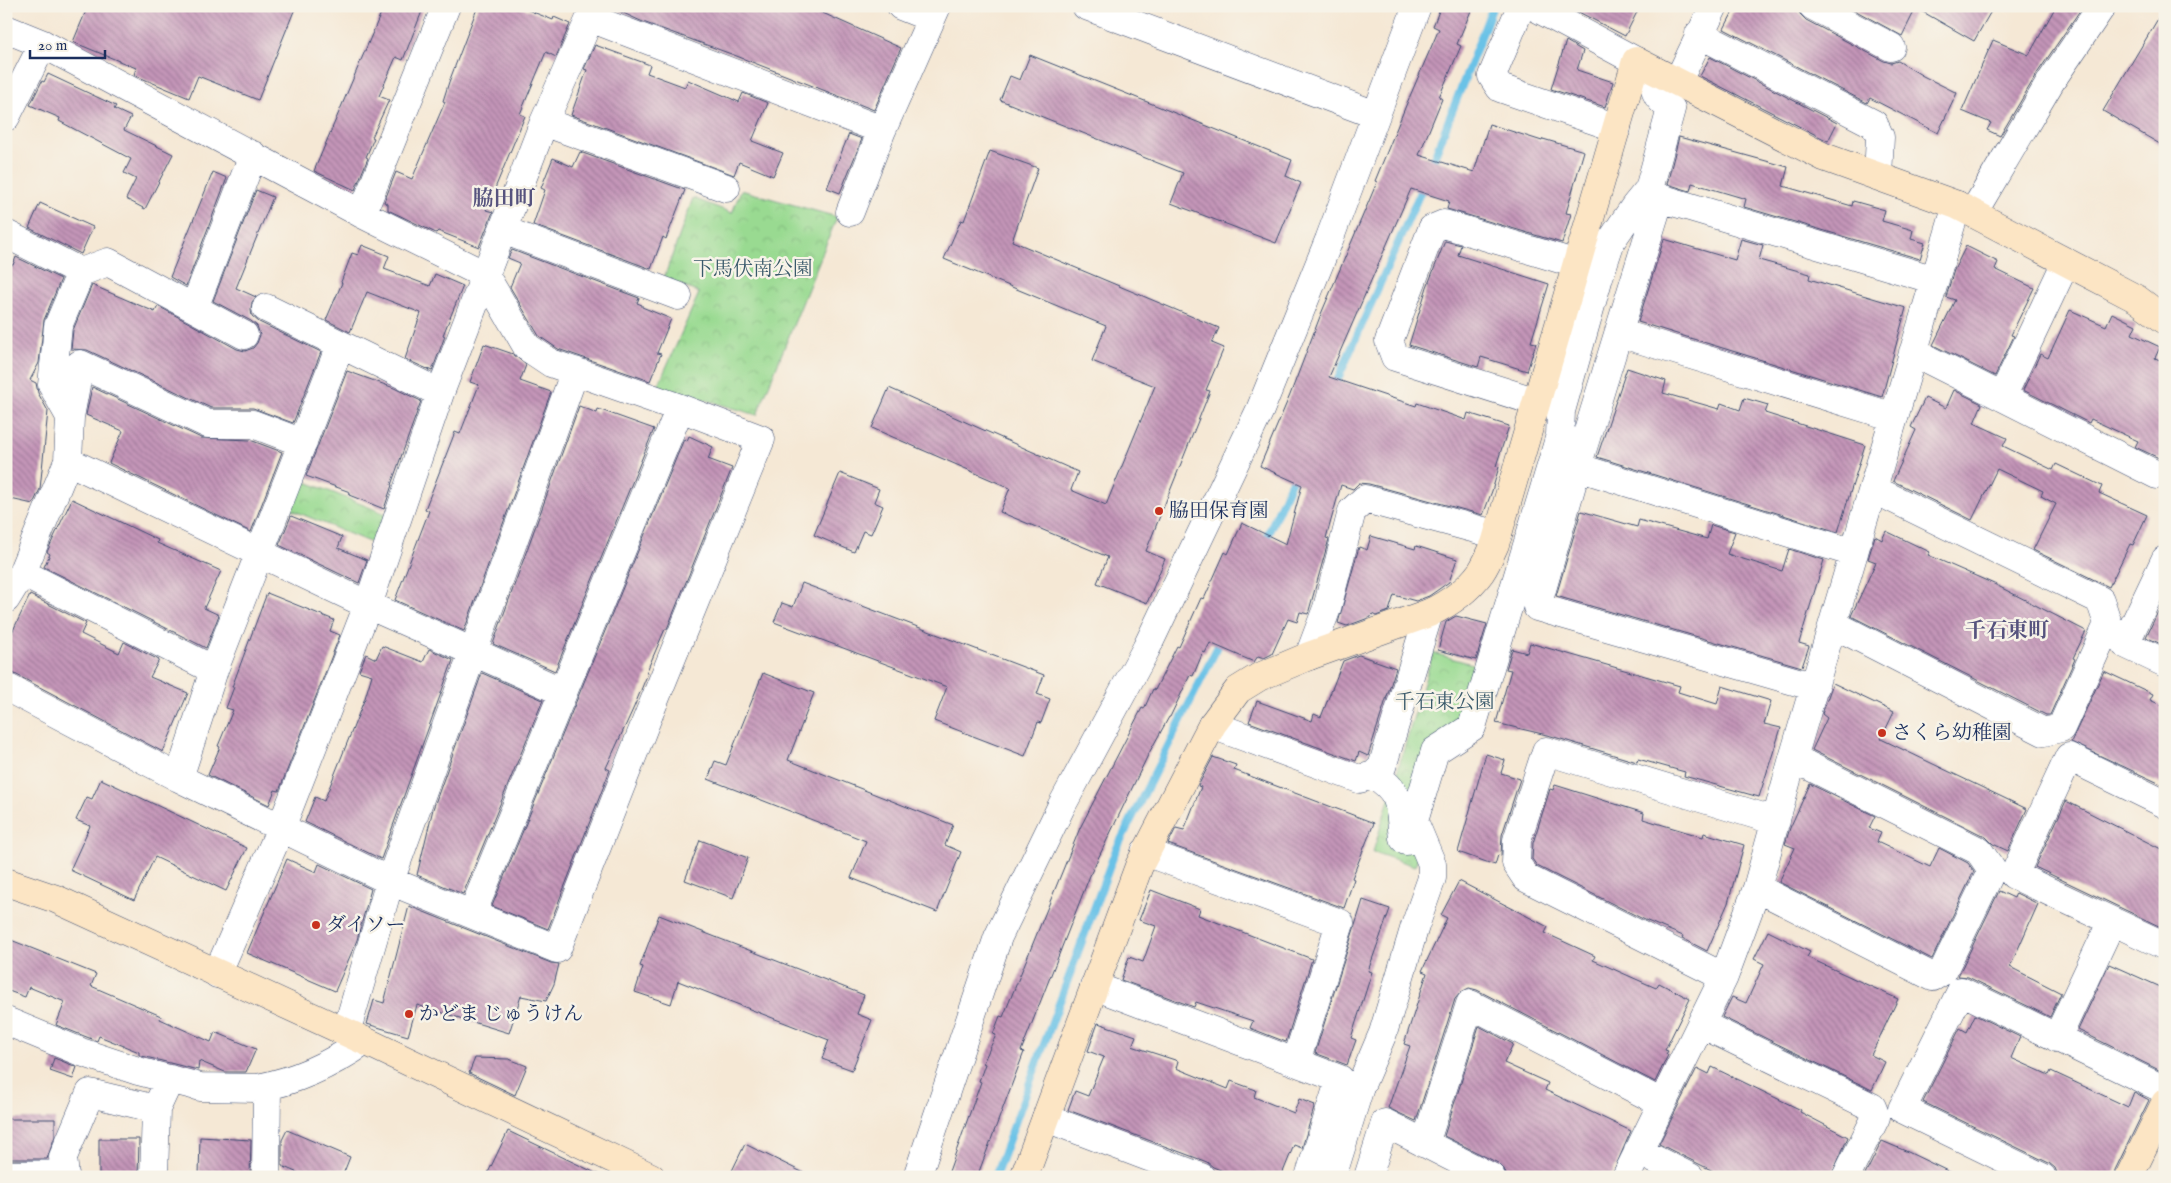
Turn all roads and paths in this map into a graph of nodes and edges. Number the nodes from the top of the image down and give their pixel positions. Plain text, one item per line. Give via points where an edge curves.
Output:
1 (446, 6) edge
2 (901, 6) edge
3 (1086, 6) edge
4 (1417, 6) edge
5 (1521, 6) edge
6 (1533, 6) edge
7 (1714, 6) edge
8 (1813, 6) edge
9 (2102, 6) edge
10 (592, 12) edge
11 (934, 12) edge
12 (6, 28) edge
13 (1699, 34) junction
14 (43, 44) junction
15 (1891, 47) dead end
16 (1657, 72) junction
17 (1376, 114) junction
18 (6, 118) edge
19 (544, 122) junction
20 (1617, 128) junction
21 (882, 130) junction
22 (253, 156) junction
23 (1878, 176) junction
24 (726, 188) dead end
25 (1965, 209) junction
26 (850, 212) dead end
27 (362, 214) junction
28 (503, 230) junction
29 (6, 234) edge
30 (2066, 262) junction
31 (1577, 264) junction
32 (81, 272) junction
33 (485, 275) junction
34 (1935, 280) junction
35 (678, 296) dead end
36 (194, 308) junction
37 (266, 308) dead end
38 (2165, 320) edge
39 (1619, 334) junction
40 (244, 335) dead end
41 (340, 346) junction
42 (1913, 352) junction
43 (575, 371) junction
44 (440, 393) junction
45 (2002, 397) junction
46 (1537, 402) junction
47 (680, 408) junction
48 (70, 417) junction
49 (1894, 417) junction
50 (302, 443) junction
51 (68, 461) junction
52 (1578, 467) junction
53 (2165, 474) edge
54 (1873, 489) junction
55 (1498, 535) junction
56 (260, 553) junction
57 (1854, 553) junction
58 (2165, 560) edge
59 (22, 573) junction
60 (6, 599) edge
61 (368, 605) junction
62 (1429, 613) junction
63 (1833, 624) junction
64 (473, 651) junction
65 (1309, 656) junction
66 (2165, 663) edge
67 (214, 670) junction
68 (6, 687) edge
69 (1815, 688) junction
70 (563, 692) junction
71 (1212, 725) junction
72 (1793, 758) junction
73 (1374, 775) junction
74 (179, 778) junction
75 (2165, 804) edge
76 (1776, 821) junction
77 (281, 828) junction
78 (1145, 852) junction
79 (1432, 869) junction
80 (390, 881) junction
81 (6, 882) edge
82 (1757, 888) junction
83 (472, 914) junction
84 (2112, 921) junction
85 (2165, 946) edge
86 (217, 974) junction
87 (1724, 977) junction
88 (1094, 986) junction
89 (6, 1021) edge
90 (1701, 1024) junction
91 (356, 1037) junction
92 (2057, 1038) junction
93 (1296, 1062) junction
94 (170, 1079) junction
95 (267, 1086) junction
96 (2165, 1090) edge
97 (2165, 1103) edge
98 (1662, 1104) junction
99 (156, 1109) junction
100 (1046, 1118) junction
101 (1425, 1144) junction
102 (1638, 1151) junction
103 (1996, 1167) edge
104 (6, 1175) edge
105 (65, 1175) edge
106 (154, 1177) edge
107 (266, 1177) edge
108 (651, 1177) edge
109 (917, 1177) edge
110 (1024, 1177) edge
111 (1201, 1177) edge
112 (1309, 1177) edge
113 (1332, 1177) edge
114 (1368, 1177) edge
115 (1491, 1177) edge
116 (1626, 1177) edge
117 (1690, 1177) edge
118 (1846, 1177) edge
119 (2042, 1177) edge
120 (2129, 1177) edge

1 - 27 street
2 - 11 street
3 - 17 street
4 - 17 street
5 - 20 street via 1492,76 1500,88
6 - 16 street
7 - 13 street
8 - 15 street
9 - 25 street
10 - 19 street
10 - 21 street
11 - 21 street
12 - 14 street
13 - 16 street
13 - 23 street via 1874,124 1880,137
14 - 18 street
14 - 22 street
16 - 20 street
16 - 23 street via 1824,157
16 - 79 street via 1654,89 1657,97 1671,109 1650,189 1612,241 1599,277 1561,411 1560,435 1472,727 1435,751 1414,820
17 - 109 street via 1260,410 1146,649 1061,807 998,937
19 - 24 street
19 - 28 street
20 - 31 street
21 - 26 street
22 - 27 street
22 - 36 street
23 - 25 street
25 - 30 street
25 - 34 street
27 - 33 street
28 - 33 street
28 - 35 street
29 - 32 street
30 - 38 street via 2138,299
30 - 45 street
31 - 46 street
31 - 46 street via 1444,224 1432,229 1389,341 1395,357
32 - 36 street via 108,262
32 - 48 street via 58,326 52,385
33 - 43 street via 527,347 551,363
33 - 44 street
34 - 39 street via 1660,198
34 - 42 street
36 - 40 street
37 - 41 street
39 - 49 street
39 - 52 street
41 - 44 street
41 - 50 street
42 - 45 street
42 - 49 street
43 - 47 street
43 - 64 street
44 - 61 street
45 - 53 street via 2157,475
46 - 55 street
47 - 70 street
47 - 83 street via 761,439 557,949
48 - 50 street via 80,364 208,424 253,424
48 - 51 street
49 - 54 street
50 - 56 street
51 - 56 street
51 - 59 street
52 - 57 street
52 - 69 street via 1538,607
54 - 57 street
54 - 63 street via 2100,600 2108,624 2061,728 2044,732
55 - 62 street via 1481,572 1463,592
55 - 65 street via 1364,499 1352,511 1327,608
56 - 61 street
56 - 67 street
57 - 63 street
58 - 66 street via 2125,644
59 - 60 street
59 - 67 street
61 - 64 street
61 - 77 street
62 - 65 street
62 - 73 street via 1382,767
63 - 69 street
64 - 70 street
64 - 80 street
65 - 71 street via 1259,677 1238,690
67 - 74 street
68 - 74 street
69 - 72 street
70 - 83 street
71 - 73 street via 1359,779
71 - 78 street
72 - 76 street
72 - 82 street via 1979,851 1992,870 1943,971 1933,977
73 - 79 street via 1388,784 1398,798 1403,838
74 - 77 street
75 - 84 street via 2069,757 2014,875
76 - 82 street
76 - 87 street via 1546,751 1517,840 1516,863 1526,878
77 - 80 street
77 - 86 street
78 - 88 street
78 - 93 street via 1340,923
79 - 113 street via 1432,878 1383,1033 1360,1087
80 - 83 street
80 - 91 street
81 - 86 street via 56,899
82 - 87 street
84 - 85 street
84 - 92 street
86 - 91 street
87 - 90 street
88 - 93 street
88 - 100 street
89 - 94 street via 81,1052
90 - 98 street
90 - 118 street via 1872,1107 1876,1117
91 - 95 street via 345,1055 298,1078
91 - 108 street
92 - 96 street
92 - 103 street via 1961,991 1902,1109
93 - 112 street via 1340,1079
94 - 95 street via 200,1086
94 - 99 street
95 - 107 street
97 - 120 street
98 - 101 street via 1470,1004
98 - 102 street
99 - 105 street via 90,1093 63,1157
99 - 106 street
100 - 110 street
100 - 111 street
101 - 114 street via 1385,1123
101 - 115 street
102 - 116 street
102 - 117 street
103 - 119 street
104 - 105 street

